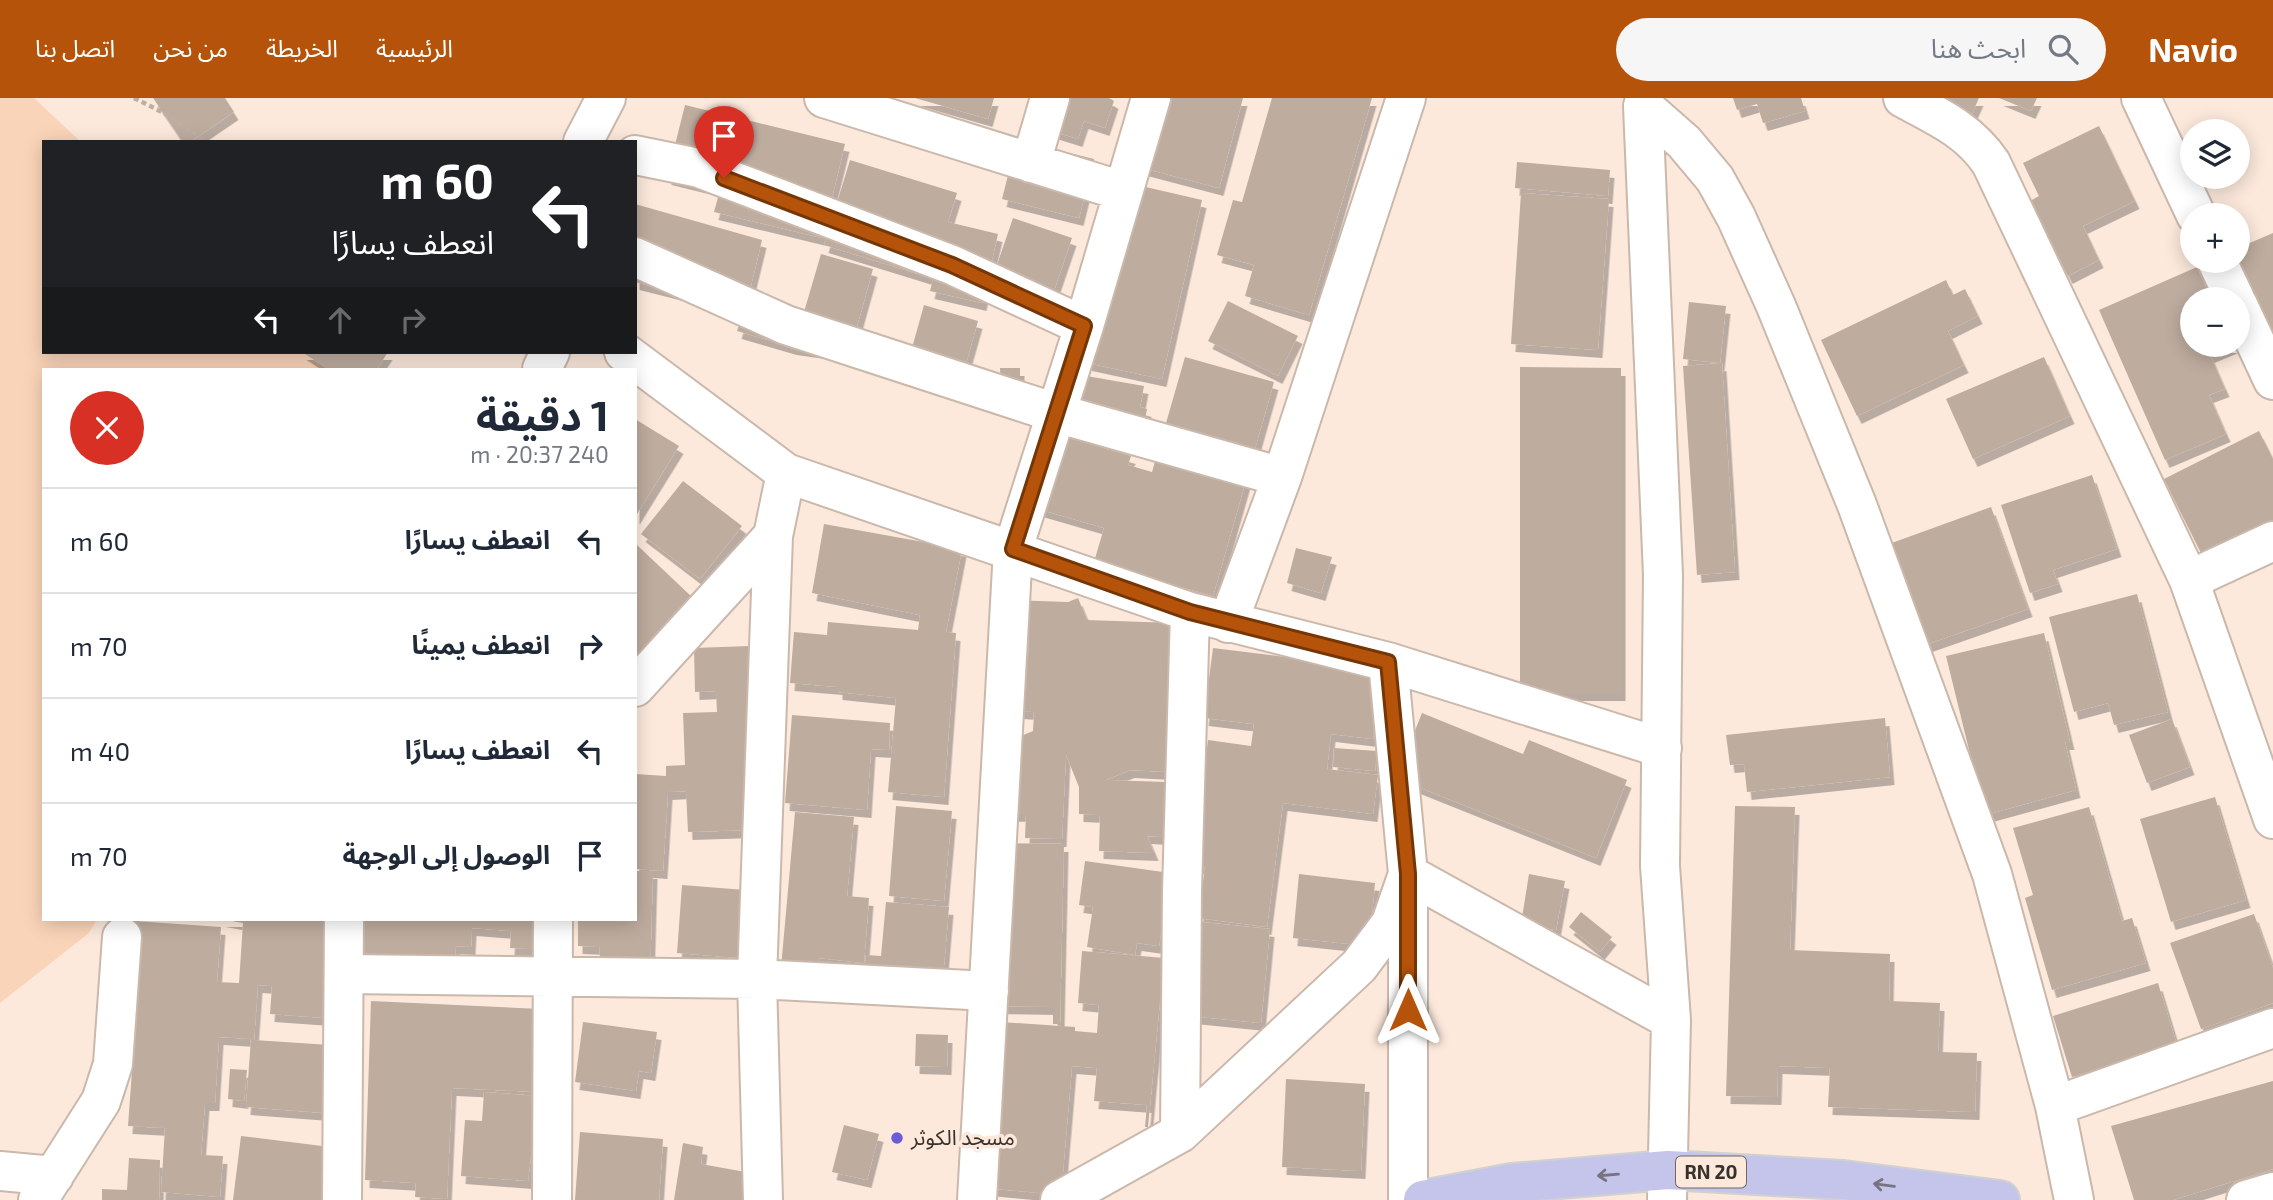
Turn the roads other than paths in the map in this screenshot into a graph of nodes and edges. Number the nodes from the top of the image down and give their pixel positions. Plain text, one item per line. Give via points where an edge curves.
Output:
1 (606, 98) edge
2 (824, 98) edge
3 (1050, 98) edge
4 (1151, 98) edge
5 (1406, 98) edge
6 (1903, 98) edge
7 (2141, 98) edge
8 (1643, 102) edge
9 (584, 140) edge
10 (637, 155) edge
11 (1031, 163) junction
12 (1122, 191) junction
13 (2190, 203) edge
14 (637, 258) edge
15 (1084, 326) junction
16 (2250, 331) edge
17 (627, 354) edge
18 (2273, 380) edge
19 (1056, 413) junction
20 (786, 473) junction
21 (1282, 477) junction
22 (773, 536) junction
23 (2273, 541) edge
24 (1013, 549) junction
25 (2189, 580) junction
26 (1190, 612) junction
27 (1228, 623) junction
28 (1388, 662) junction
29 (637, 685) edge
30 (1662, 748) junction
31 (2273, 819) edge
32 (1408, 874) junction
33 (344, 921) edge
34 (553, 921) edge
35 (122, 937) dead end
36 (344, 974) junction
37 (552, 974) junction
38 (757, 979) junction
39 (989, 991) junction
40 (1671, 1020) junction
41 (2273, 1028) edge
42 (2055, 1106) junction
43 (1180, 1133) junction
44 (0, 1171) edge
45 (1667, 1185) edge
46 (46, 1188) edge
47 (2273, 1192) edge
48 (342, 1200) edge
49 (552, 1200) edge
50 (763, 1200) edge
51 (977, 1200) edge
52 (1060, 1200) edge
53 (1408, 1200) edge
54 (1423, 1200) edge
55 (2000, 1200) edge
56 (2074, 1200) edge
57 (2246, 1200) edge

1 - 9 street
2 - 11 street
3 - 11 street
4 - 12 street
5 - 21 street
6 - 25 street via 1953,124 1979,144 1991,163
7 - 13 street
8 - 30 street via 1663,575
8 - 42 street via 1715,179 1776,306 1857,505 1992,874
10 - 15 street via 699,168 952,265
11 - 12 street
12 - 15 street
14 - 19 street via 786,325
15 - 19 street
16 - 18 street
17 - 20 street
19 - 21 street
19 - 24 street
20 - 22 street
20 - 24 street
21 - 27 street
22 - 29 street
22 - 38 street
23 - 25 street
24 - 26 street
24 - 39 street
25 - 31 street
26 - 27 street
26 - 43 street
27 - 28 street
28 - 30 street
28 - 32 street
30 - 40 street via 1660,866
32 - 40 street
32 - 43 street via 1391,923 1359,966
32 - 53 street
33 - 36 street
34 - 37 street
35 - 46 street via 113,1065 101,1101
36 - 37 street
36 - 48 street
37 - 38 street
37 - 49 street
38 - 39 street
38 - 50 street
39 - 51 street
40 - 45 street
41 - 42 street
42 - 56 street
43 - 52 street
44 - 46 street
45 -> 54 main road, RN 20 via 1512,1182
55 -> 45 main road, RN 20 via 1843,1180
47 - 57 street

